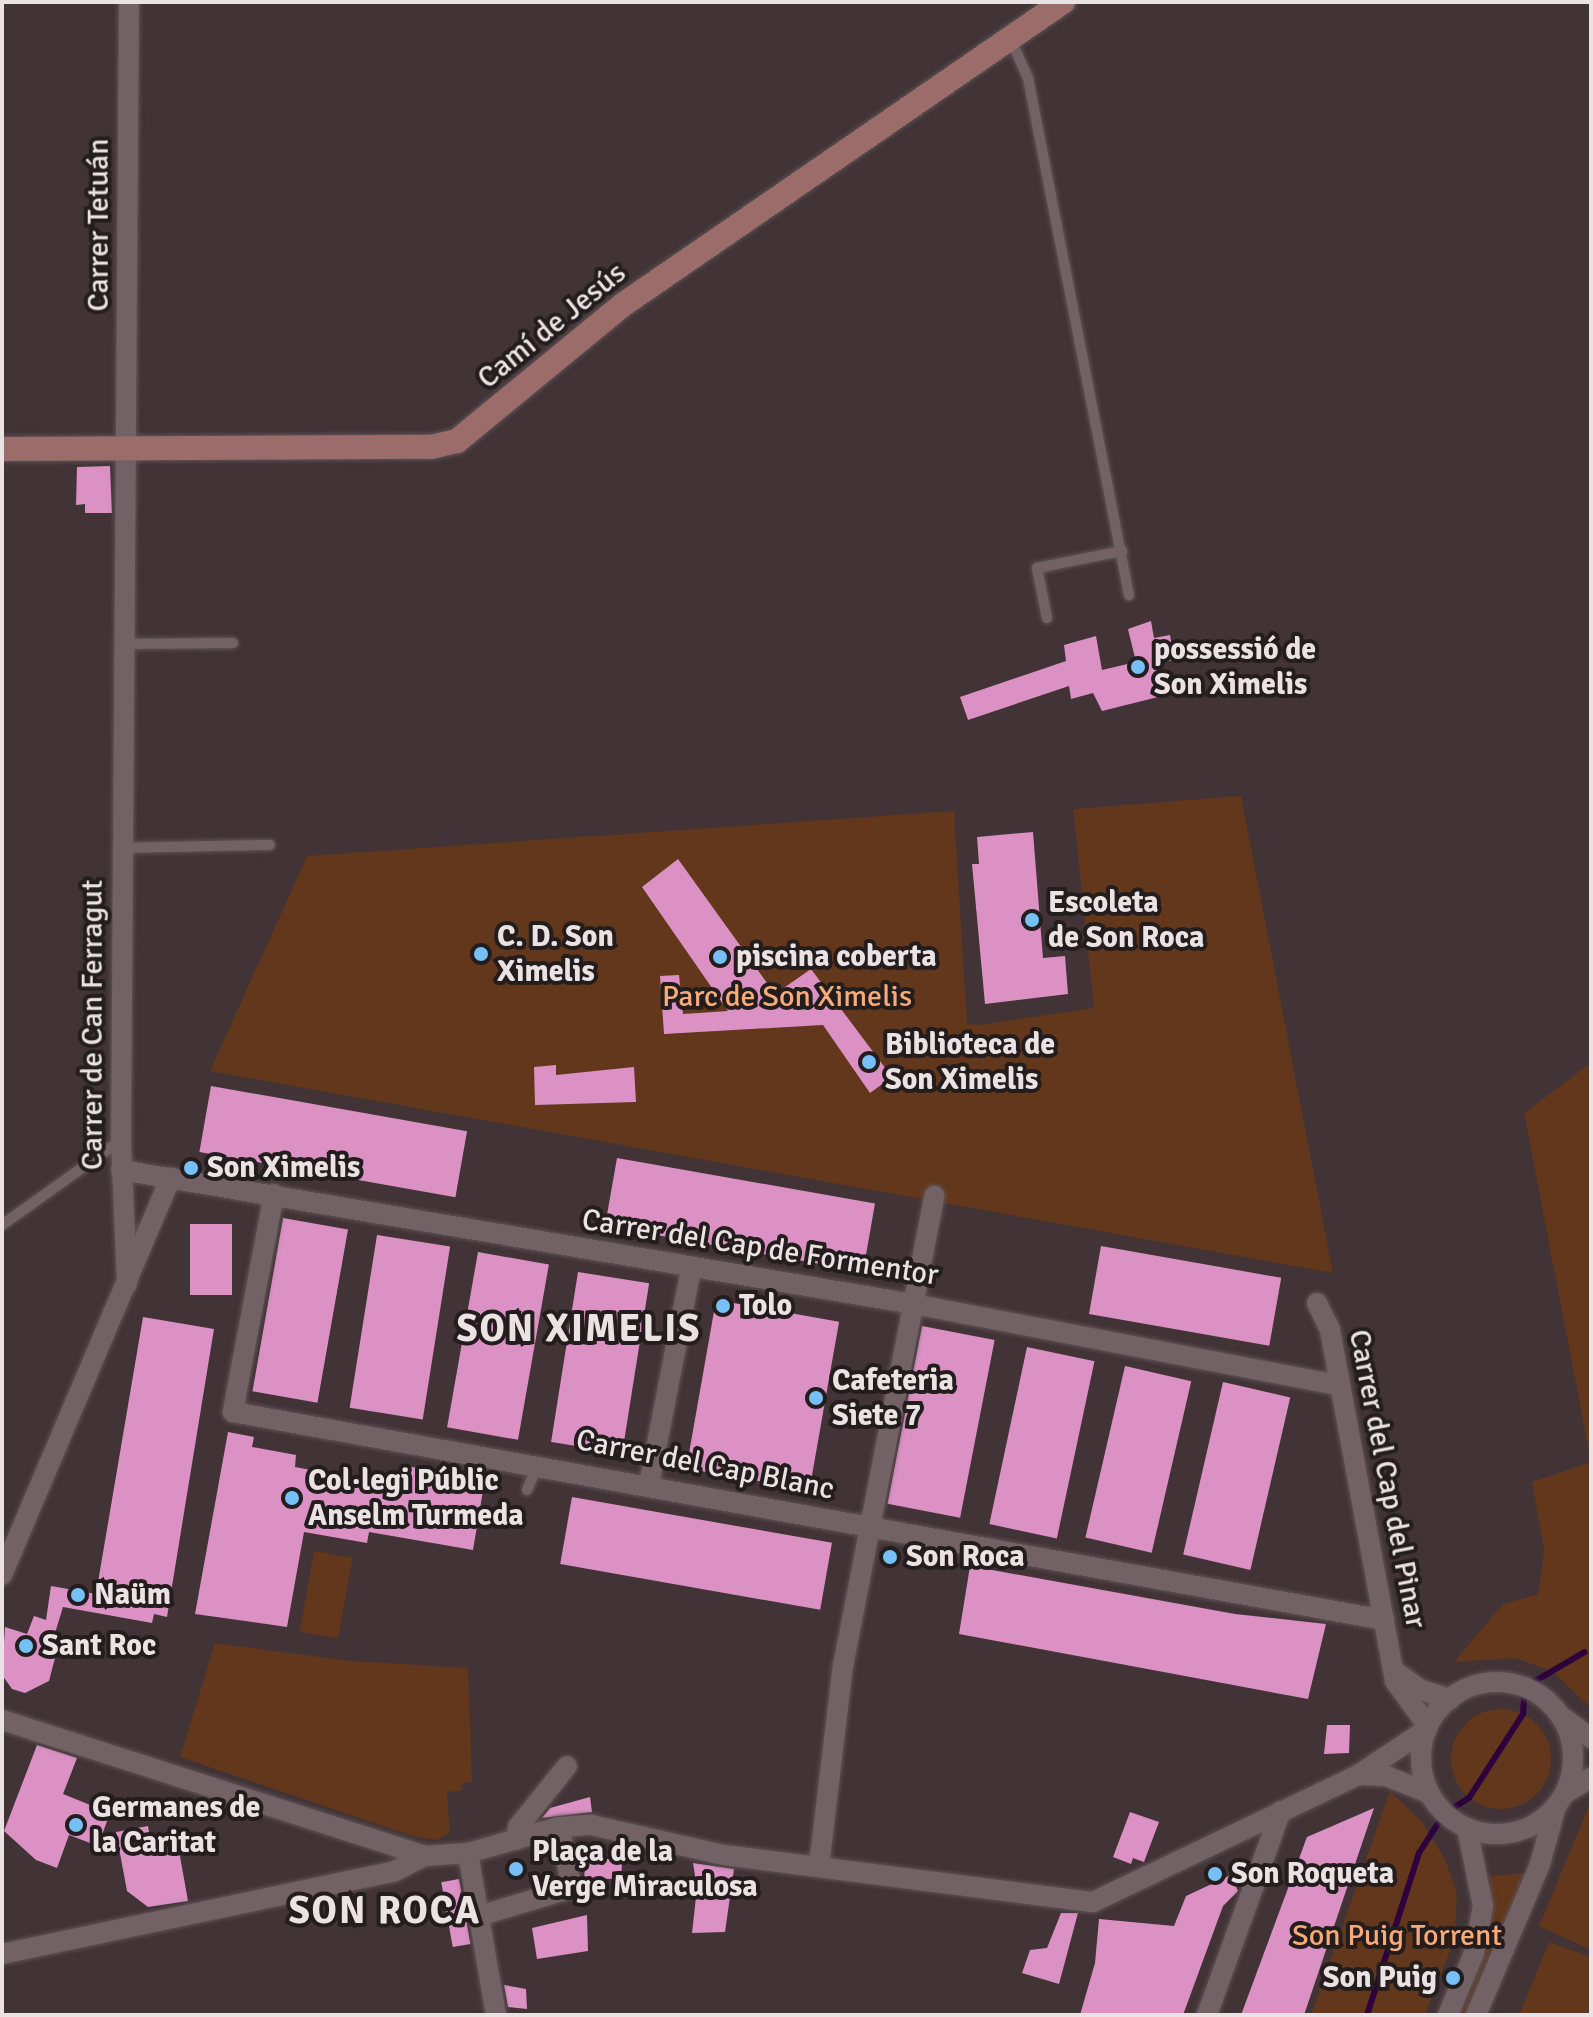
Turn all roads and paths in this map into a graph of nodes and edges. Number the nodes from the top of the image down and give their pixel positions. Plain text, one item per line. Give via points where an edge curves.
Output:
1 (129, 2) edge
2 (1063, 2) edge
3 (1011, 40) junction
4 (2, 449) edge
5 (127, 449) junction
6 (1122, 551) junction
7 (1129, 595) dead end
8 (1047, 618) dead end
9 (233, 643) dead end
10 (125, 644) junction
11 (270, 845) dead end
12 (124, 848) junction
13 (121, 1140) junction
14 (121, 1170) junction
15 (171, 1177) junction
16 (274, 1194) junction
17 (934, 1196) dead end
18 (2, 1225) edge
19 (691, 1269) junction
20 (127, 1284) junction
21 (1317, 1303) dead end
22 (913, 1304) junction
23 (1339, 1385) junction
24 (538, 1464) junction
25 (649, 1485) junction
26 (527, 1490) dead end
27 (869, 1526) junction
28 (2, 1575) edge
29 (1384, 1620) junction
30 (1393, 1669) junction
31 (1450, 1699) junction
32 (1560, 1715) junction
33 (2, 1720) edge
34 (1427, 1727) junction
35 (1591, 1738) edge
36 (567, 1766) dead end
37 (1358, 1775) junction
38 (1591, 1778) edge
39 (1429, 1793) junction
40 (1560, 1800) junction
41 (1281, 1811) junction
42 (559, 1827) junction
43 (1467, 1828) junction
44 (516, 1840) junction
45 (468, 1853) junction
46 (425, 1856) junction
47 (819, 1866) junction
48 (479, 1916) junction
49 (2, 1954) edge
50 (496, 2015) edge
51 (1207, 2015) edge
52 (1448, 2015) edge
53 (1476, 2015) edge

1 - 5 street, Carrer Tetuán
2 - 3 street, Camí de Jesús
3 - 5 street, Camí de Jesús via 624,304 457,441 431,447
3 - 6 lane via 1028,78
4 - 5 street, Camí de Jesús
5 - 10 street, Carrer de Can Ferragut
6 - 7 lane
6 - 8 lane via 1037,568
9 - 10 lane
10 - 12 street, Carrer de Can Ferragut
11 - 12 lane
12 - 13 street, Carrer de Can Ferragut
13 - 14 street, Carrer de Can Ferragut
13 - 18 lane
14 - 15 street
14 - 20 street, Carrer de Can Ferragut
15 - 16 street, Carrer del Cap de Formentor
15 - 20 street
16 - 19 street, Carrer del Cap de Formentor
16 - 24 street, Carrer del Cap Blanc via 233,1412
17 - 22 street
19 - 22 street, Carrer del Cap de Formentor
19 - 25 street
20 - 28 street, Carrer de Can Ferragut
21 - 23 street, Carrer del Cap del Pinar via 1330,1330
22 - 23 street, Carrer del Cap de Formentor
22 - 27 street
23 - 29 street, Carrer del Cap del Pinar
24 - 25 street, Carrer del Cap Blanc
24 - 26 lane
25 - 27 street, Carrer del Cap Blanc
27 - 29 street, Carrer del Cap Blanc
27 - 47 street via 843,1666
29 - 30 street, Carrer del Cap del Pinar
30 - 31 street, Carrer del Cap del Pinar via 1419,1689
30 - 34 street, Carrer del Cap del Pinar via 1395,1681
31 - 32 street via 1480,1683 1503,1682 1525,1687
31 - 34 street
32 - 35 street
32 - 40 street via 1573,1755
33 - 46 street
34 - 37 street
34 - 39 street via 1422,1772
36 - 44 street via 518,1827
37 - 39 street via 1386,1776
37 - 41 street
38 - 40 street
39 - 43 street via 1444,1814
40 - 43 street via 1516,1832 1491,1835
40 - 53 street via 1540,1864
41 - 47 street via 1093,1902
41 - 51 street
42 - 44 street
42 - 47 street via 591,1825 724,1855
42 - 48 street via 572,1888
43 - 52 street via 1483,1906 1474,1953
44 - 45 street
45 - 46 street
45 - 48 street
46 - 49 street via 395,1871
48 - 50 street

